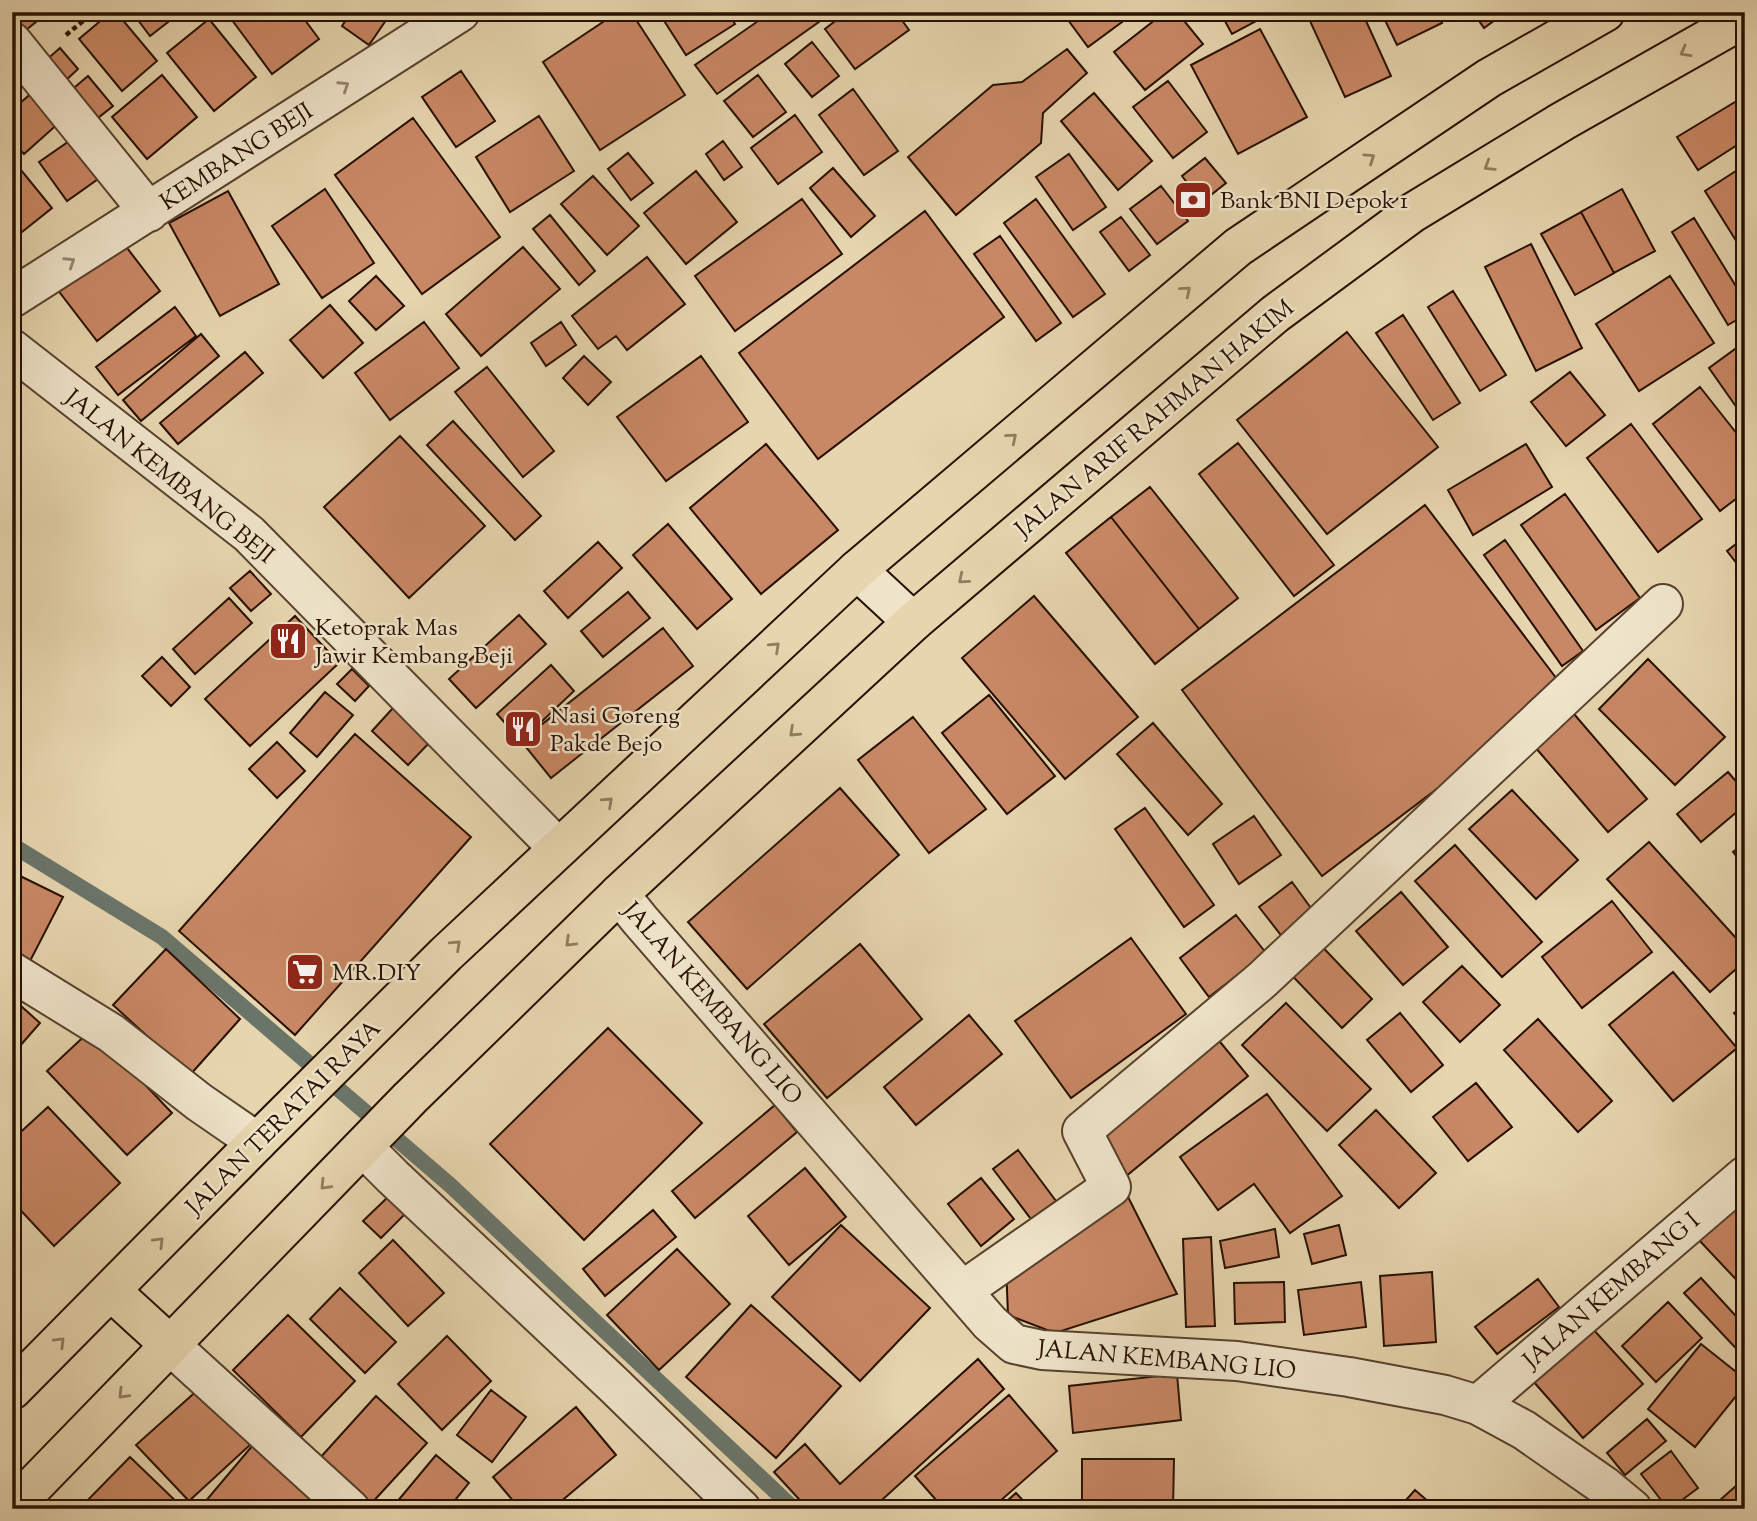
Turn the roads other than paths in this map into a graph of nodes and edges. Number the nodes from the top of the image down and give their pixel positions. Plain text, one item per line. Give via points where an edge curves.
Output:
1 (460, 12) edge
2 (1605, 12) edge
3 (1743, 23) edge
4 (12, 42) edge
5 (149, 212) junction
6 (12, 298) edge
7 (12, 349) edge
8 (857, 570) junction
9 (1663, 604) dead end
10 (913, 622) junction
11 (558, 849) junction
12 (619, 894) junction
13 (12, 972) edge
14 (257, 1142) junction
15 (368, 1142) junction
16 (1745, 1176) edge
17 (111, 1290) junction
18 (962, 1291) junction
19 (170, 1345) junction
20 (12, 1390) edge
21 (1478, 1405) junction
22 (12, 1508) edge
23 (350, 1509) edge
24 (741, 1509) edge
25 (1632, 1509) edge

5 -> 1 street, KEMBANG BEJI
8 -> 2 highway via 1238,247 1489,78
3 -> 10 highway, JALAN ARIF RAHMAN HAKIM via 1563,121 1412,213 1275,314
4 - 5 street
6 -> 5 street, KEMBANG BEJI
7 - 11 street, JALAN KEMBANG BEJI via 248,534
8 - 10 street
11 -> 8 highway
9 - 18 street via 1262,980 1082,1131 1111,1187
10 -> 12 highway, JALAN ARIF RAHMAN HAKIM
14 -> 11 highway, JALAN TERATAI RAYA
12 -> 15 highway
12 - 18 street, JALAN KEMBANG LIO
13 - 14 street via 111,1033
17 -> 14 highway, JALAN TERATAI RAYA
15 -> 19 highway
15 - 24 street via 393,1177
16 - 21 street, JALAN KEMBANG I
17 - 19 highway
20 -> 17 highway, JALAN TERATAI RAYA
18 - 21 street, JALAN KEMBANG LIO via 1014,1344 1032,1348 1237,1361 1349,1377
19 -> 22 highway
19 - 23 street
21 - 25 street, JALAN KEMBANG LIO via 1524,1430

